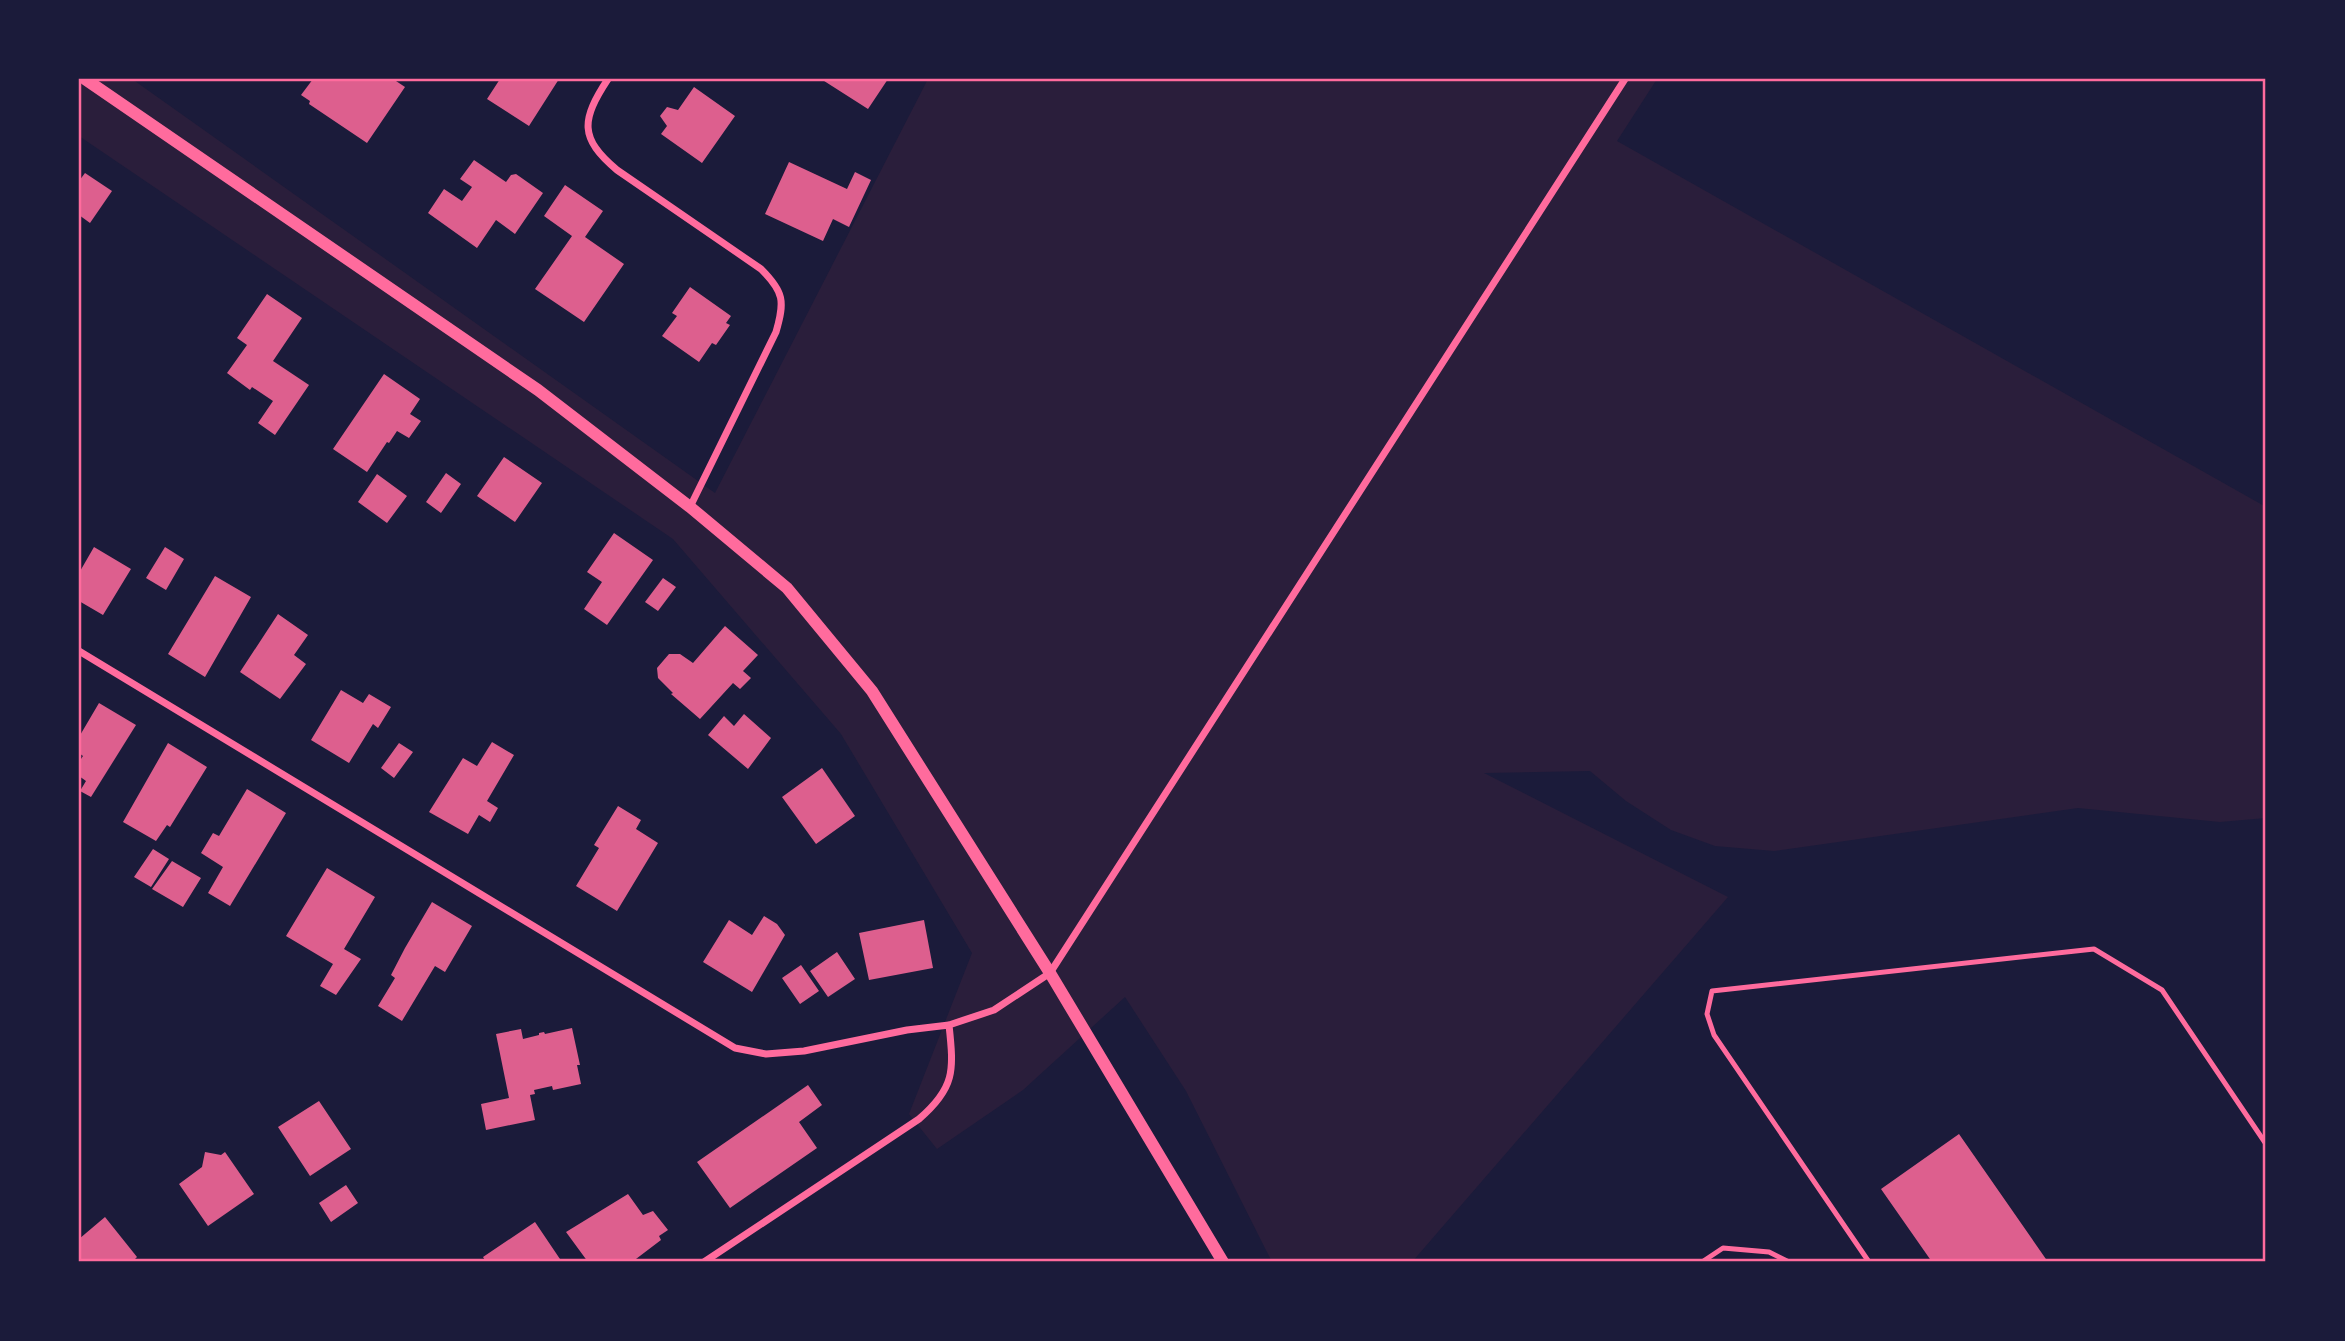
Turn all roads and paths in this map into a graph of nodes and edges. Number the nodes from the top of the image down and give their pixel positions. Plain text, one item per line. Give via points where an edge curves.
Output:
1 (85, 79) edge
2 (608, 79) edge
3 (1625, 79) edge
4 (690, 507) junction
5 (79, 651) edge
6 (1050, 973) junction
7 (949, 1025) junction
8 (2266, 1144) edge
9 (704, 1262) edge
10 (1223, 1262) edge
11 (1702, 1262) edge
12 (1789, 1262) edge
13 (1868, 1262) edge

1 - 4 street via 538,390
2 - 4 street via 589,114 588,136 598,155 761,268 776,284 783,308 776,332
3 - 6 street
4 - 6 street via 788,587 872,691
5 - 7 street via 735,1048 766,1054 804,1051
6 - 7 street via 994,1010
6 - 10 street
7 - 9 street via 950,1080 937,1104
8 - 13 lane via 2162,990 2094,949 1712,991 1707,1014 1714,1035
11 - 12 lane via 1723,1248 1769,1252

